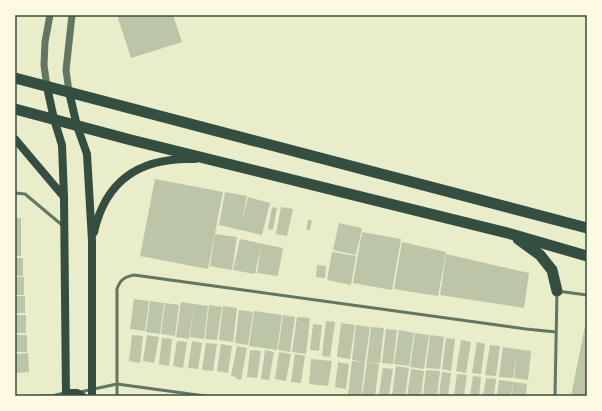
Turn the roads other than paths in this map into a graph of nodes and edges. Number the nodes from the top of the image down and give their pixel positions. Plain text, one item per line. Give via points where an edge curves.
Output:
1 (50, 15) edge
2 (72, 15) edge
3 (15, 78) edge
4 (47, 87) junction
5 (69, 92) junction
6 (15, 109) edge
7 (54, 119) junction
8 (77, 126) junction
9 (15, 139) edge
10 (210, 159) junction
11 (15, 193) edge
12 (64, 197) junction
13 (65, 227) junction
14 (587, 228) edge
15 (511, 234) junction
16 (92, 241) junction
17 (587, 256) edge
18 (557, 291) junction
19 (587, 295) edge
20 (556, 332) junction
21 (117, 384) junction
22 (92, 393) edge
23 (66, 394) edge
24 (80, 394) edge
25 (39, 396) edge
26 (117, 396) edge
27 (205, 396) edge
28 (555, 396) edge

1 - 4 street via 44,65
2 - 5 street via 66,70
3 - 4 highway
4 - 5 highway
4 - 7 main road
5 - 8 main road
5 - 14 highway
6 - 7 highway
7 - 8 highway
7 - 12 main road via 62,145
8 - 10 highway
8 - 16 main road via 87,154
9 - 12 main road
10 - 15 highway
10 - 16 main road via 189,158 157,163 130,173 110,193 96,221
11 - 13 lane via 25,194
12 - 13 main road
13 - 23 main road
15 - 17 highway
15 - 18 highway via 540,255 552,270
16 - 22 main road
18 - 19 lane
18 - 20 lane
20 - 21 lane via 134,275 119,282 117,289
20 - 28 lane
21 - 22 lane
21 - 26 lane
21 - 27 lane
22 - 24 lane
23 - 24 main road
23 - 25 lane

